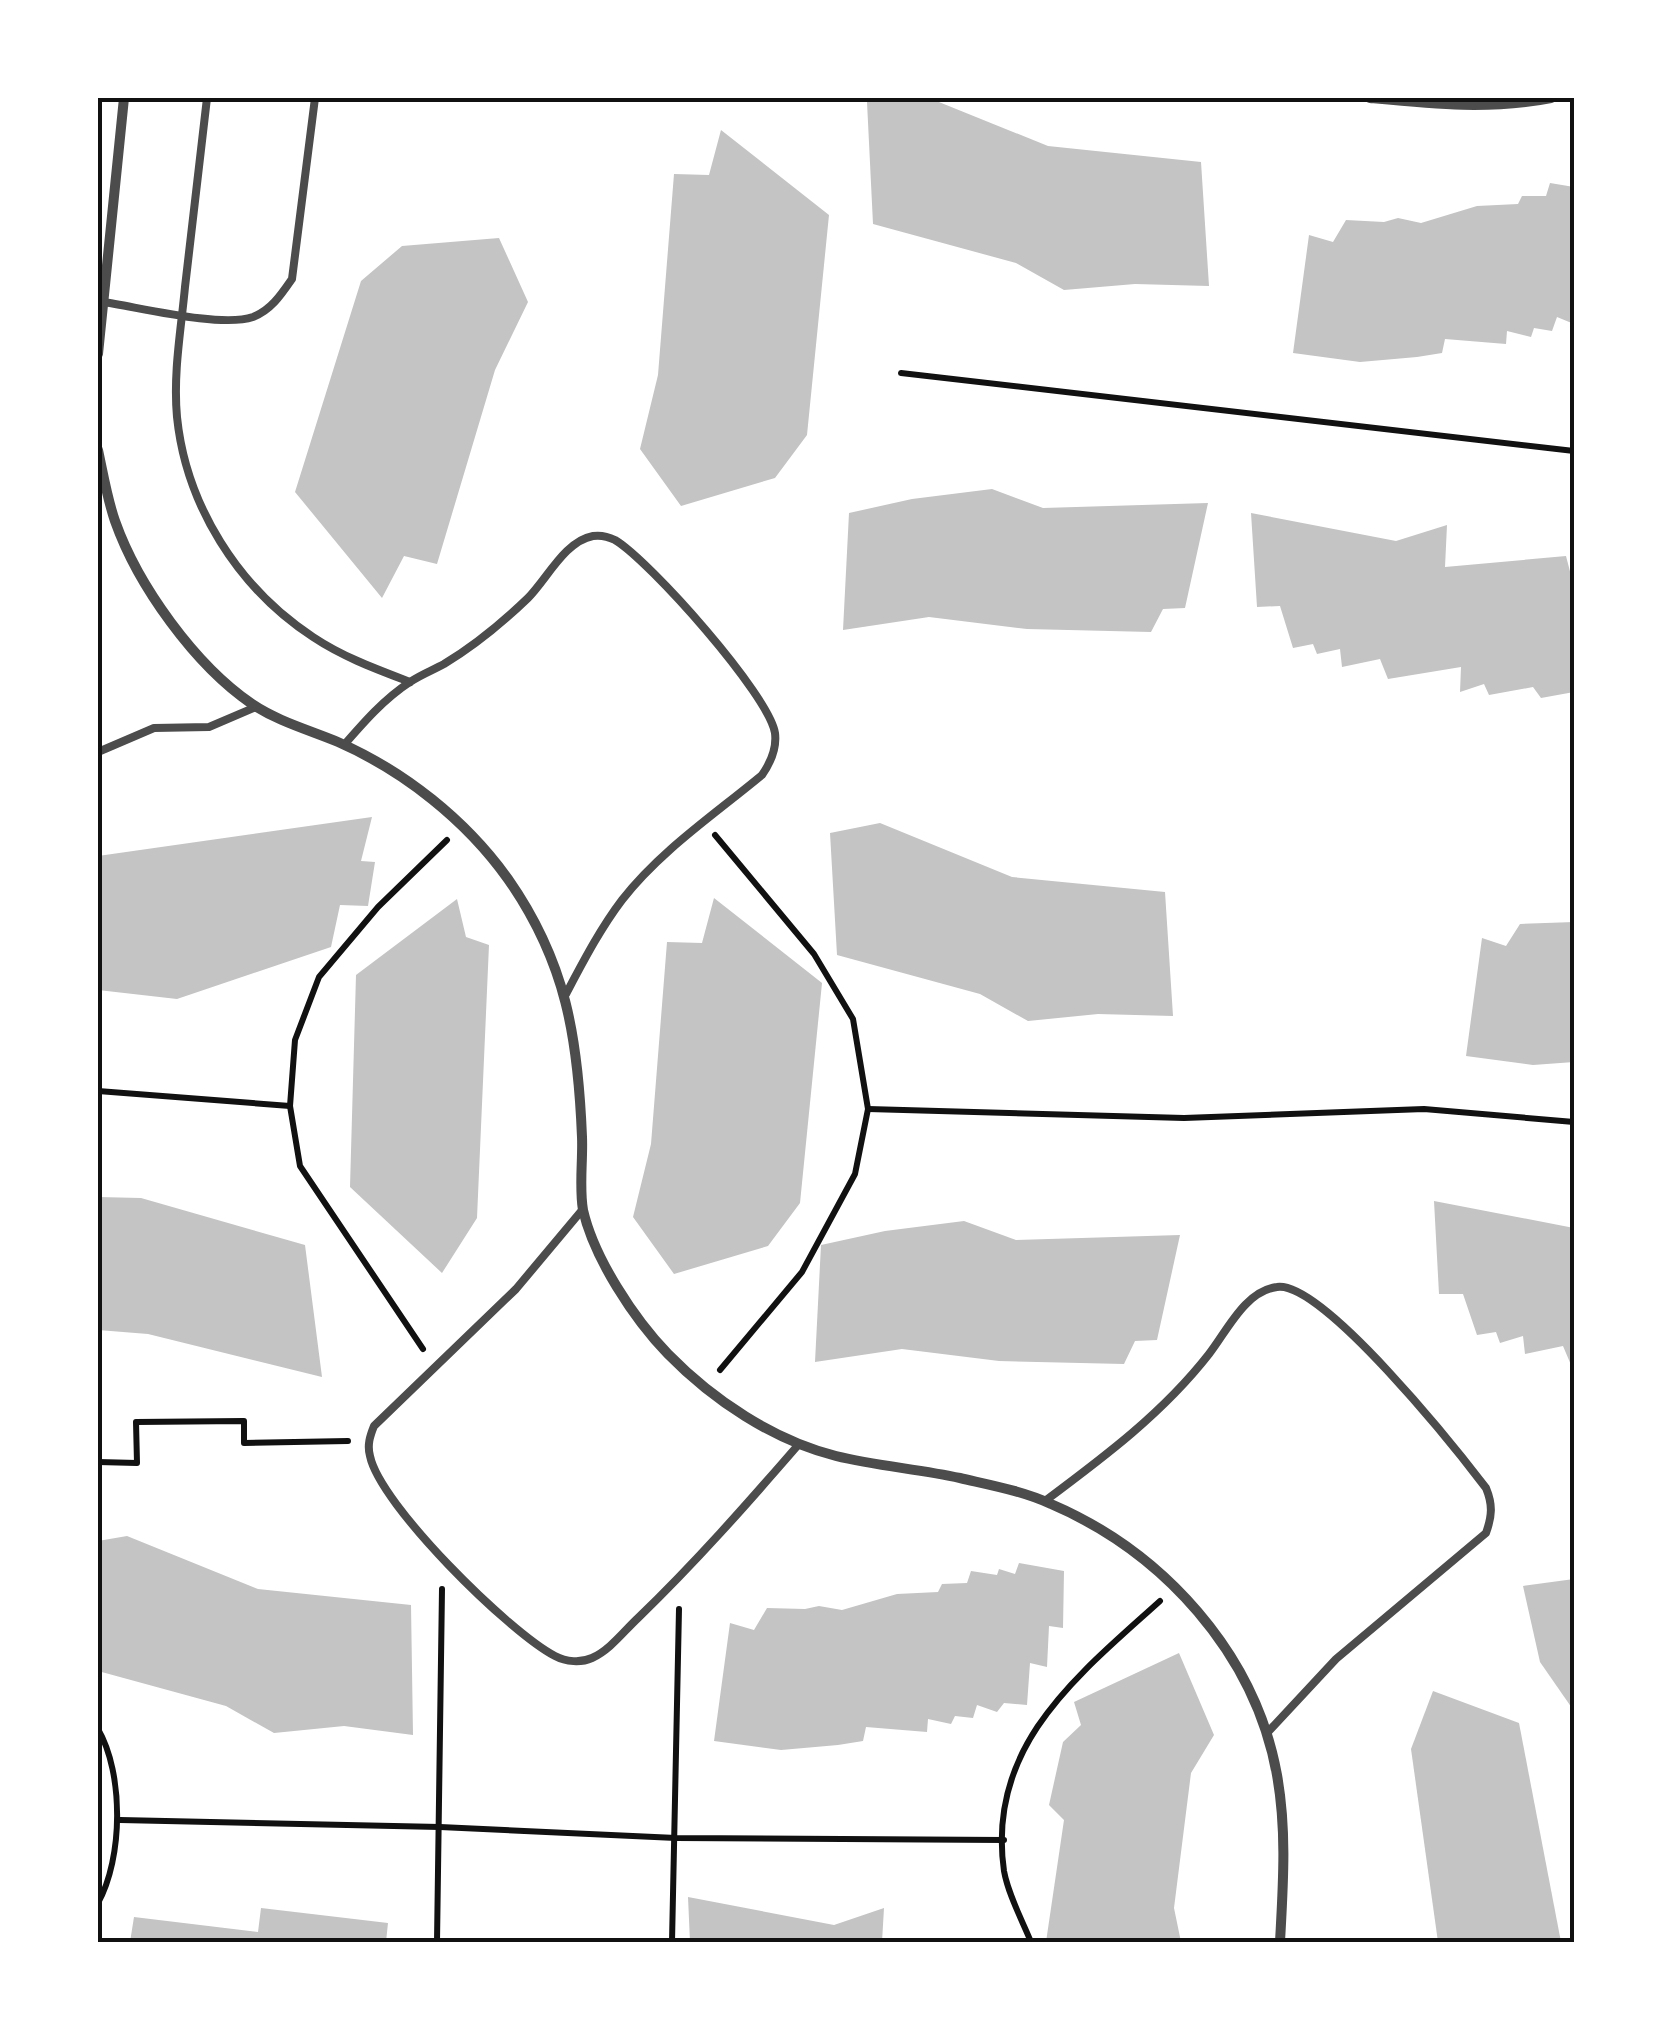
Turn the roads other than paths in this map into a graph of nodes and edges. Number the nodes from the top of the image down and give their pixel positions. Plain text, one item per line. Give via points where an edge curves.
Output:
1 (124, 98) edge
2 (207, 98) edge
3 (315, 98) edge
4 (1370, 98) edge
5 (1552, 98) edge
6 (102, 250) edge
7 (103, 302) junction
8 (182, 314) junction
9 (98, 354) edge
10 (98, 450) edge
11 (410, 682) junction
12 (256, 707) junction
13 (344, 745) junction
14 (98, 752) edge
15 (566, 994) junction
16 (583, 1209) junction
17 (799, 1444) junction
18 (1045, 1501) junction
19 (1267, 1733) junction
20 (1280, 1942) edge

1 - 6 street
2 - 8 lane
3 - 8 lane via 292,279 276,303 252,317
4 - 5 street via 1489,106
6 - 7 street
7 - 8 lane
7 - 9 street
8 - 11 lane via 178,418 204,515 233,561 283,613 359,663
10 - 12 street via 115,522 144,580 183,638
11 - 13 lane
11 - 15 lane via 511,614 571,547 594,536 614,539 696,620 771,720 775,748 762,776 666,854 624,898
12 - 13 street
12 - 14 lane via 209,727 154,728
13 - 15 street via 406,780 462,826 507,877 542,935
15 - 16 street via 578,1068
16 - 17 street via 630,1308 664,1351 748,1418
16 - 17 lane via 516,1289 374,1426 370,1458 378,1474 442,1559 555,1656 590,1660 679,1578
17 - 18 street
18 - 19 street via 1113,1536 1176,1586 1228,1652
18 - 19 lane via 1123,1443 1206,1358 1245,1306 1280,1286 1301,1291 1409,1393 1486,1488 1492,1503 1486,1533 1336,1659
19 - 20 street via 1284,1824

